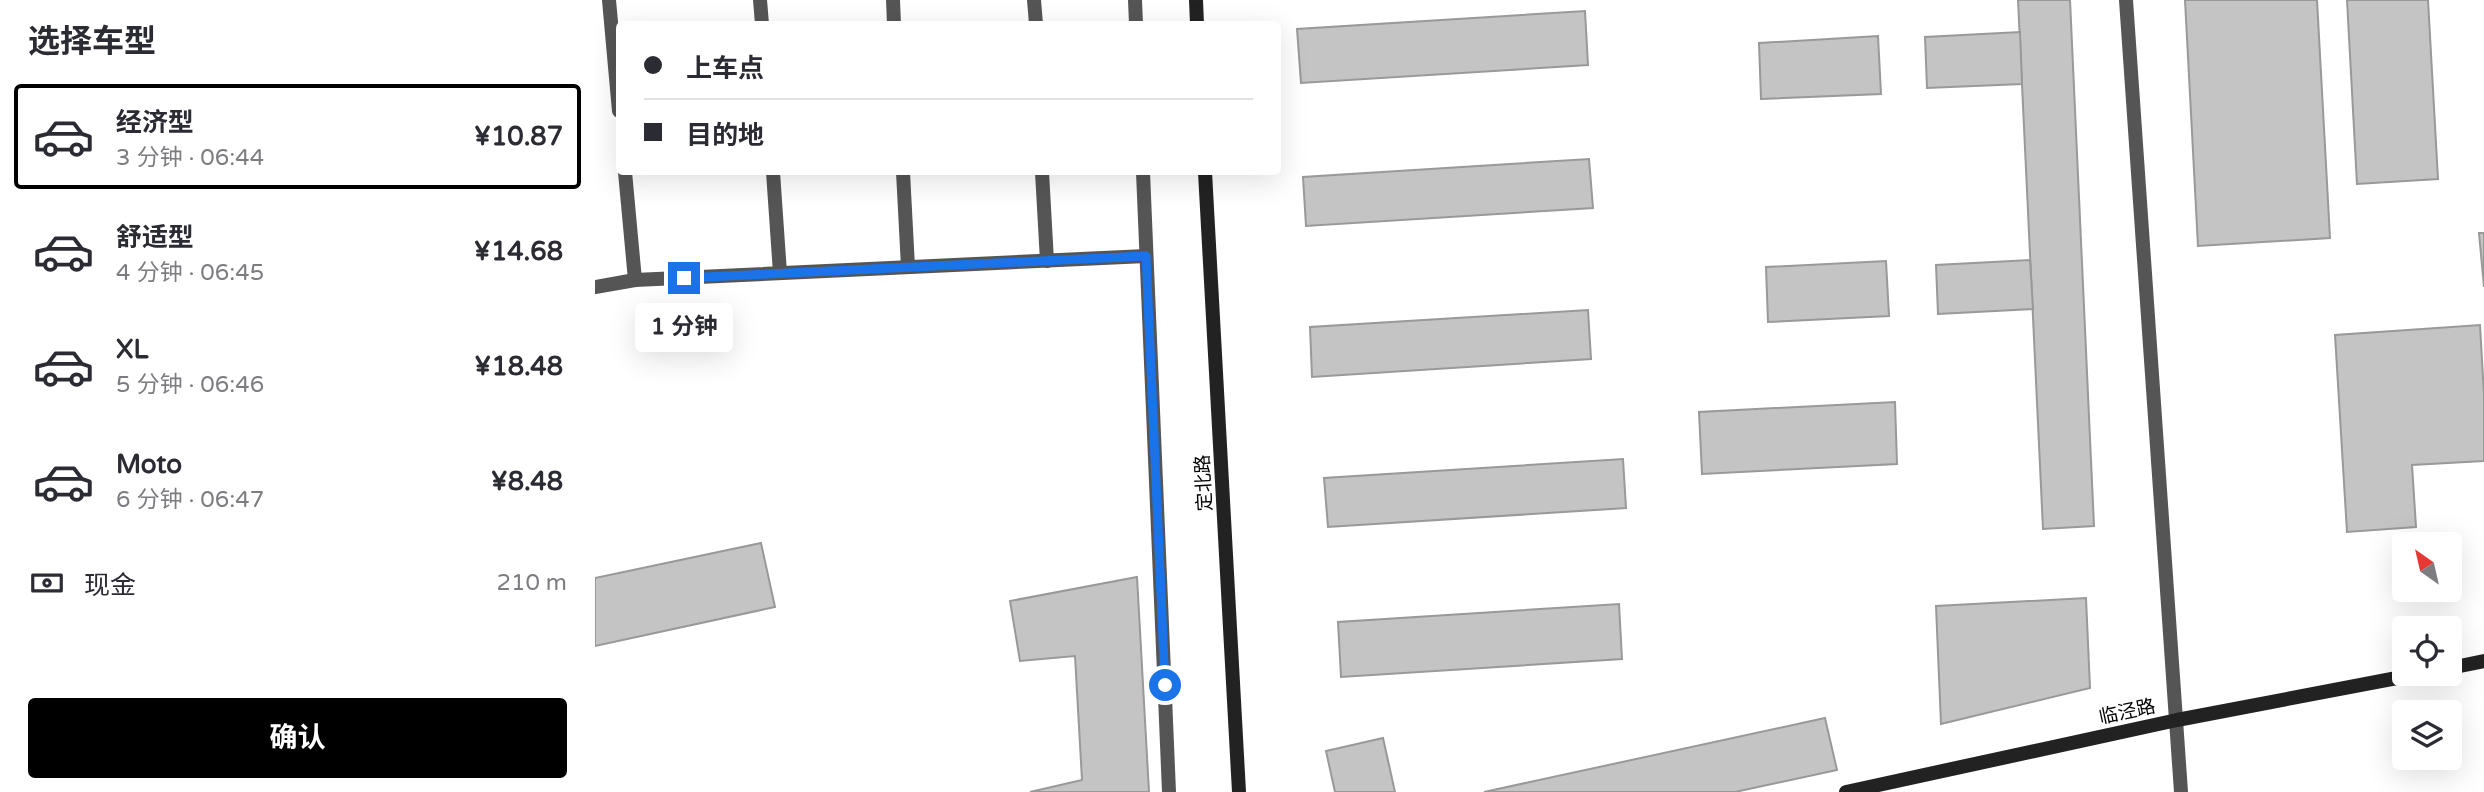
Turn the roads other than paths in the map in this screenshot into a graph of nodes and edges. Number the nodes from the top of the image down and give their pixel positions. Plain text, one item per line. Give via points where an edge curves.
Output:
1 (609, 0) edge
2 (760, 0) edge
3 (893, 0) edge
4 (1034, 0) edge
5 (1135, 0) edge
6 (1196, 0) edge
7 (2126, 0) edge
8 (762, 21) edge
9 (894, 21) edge
10 (1036, 21) edge
11 (1136, 21) edge
12 (1197, 21) edge
13 (616, 78) edge
14 (625, 175) edge
15 (773, 175) edge
16 (903, 175) edge
17 (1042, 175) edge
18 (1143, 175) edge
19 (1205, 175) edge
20 (1146, 256) junction
21 (1047, 261) junction
22 (908, 267) junction
23 (780, 274) junction
24 (635, 280) junction
25 (595, 287) edge
26 (2484, 661) edge
27 (2462, 666) edge
28 (2392, 679) edge
29 (2176, 720) junction
30 (1169, 792) edge
31 (1239, 792) edge
32 (1846, 792) edge
33 (2182, 792) edge

1 - 13 street
2 - 8 street
3 - 9 street
4 - 10 street
5 - 11 street
6 - 12 street
7 - 29 street
14 - 24 street
15 - 23 street
16 - 22 street
17 - 21 street
18 - 20 street
19 - 31 street, 定北路
20 - 21 street
20 - 30 street
21 - 22 street
22 - 23 street
23 - 24 street
24 - 25 street
26 - 27 street
28 - 29 street, 临泾路
29 - 32 street, 临泾路
29 - 33 street

